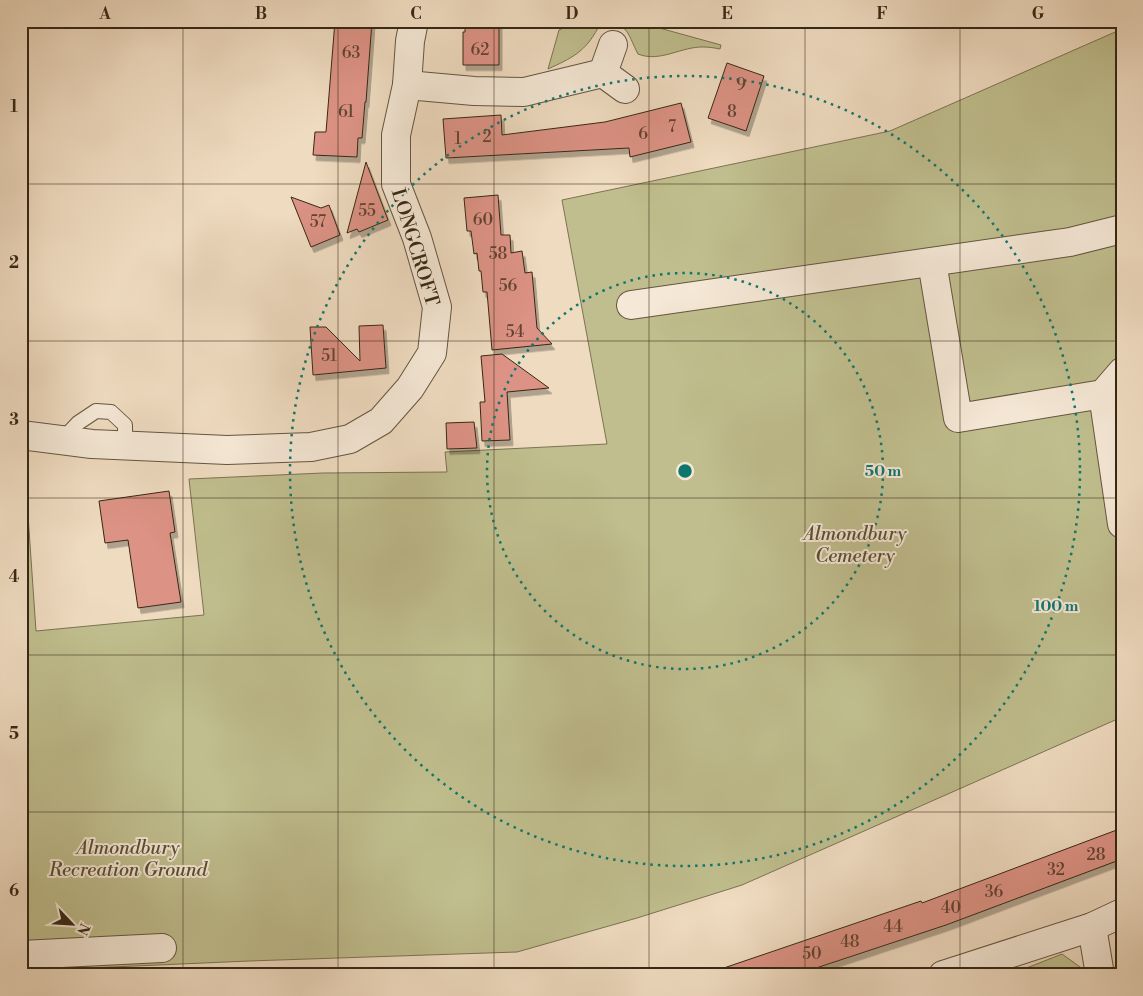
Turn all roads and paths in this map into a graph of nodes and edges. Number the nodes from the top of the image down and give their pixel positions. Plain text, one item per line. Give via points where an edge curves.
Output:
1 (414, 21) edge
2 (613, 45) dead end
3 (604, 73) junction
4 (407, 85) junction
5 (625, 89) dead end
6 (1122, 229) edge
7 (932, 262) junction
8 (631, 306) dead end
9 (1122, 372) edge
10 (1103, 394) junction
11 (21, 435) edge
12 (1122, 524) edge
13 (1122, 913) edge
14 (1092, 927) junction
15 (162, 948) dead end
16 (21, 954) edge
17 (943, 975) edge
18 (1100, 975) edge

1 - 4 street, LONGCROFT
2 - 3 street
3 - 4 street via 524,92
3 - 5 street
4 - 11 street, LONGCROFT via 396,135 396,184 417,238 437,307 432,353 410,388 381,421 350,439 311,447 228,450 92,444
6 - 7 street via 1070,242
7 - 8 street
7 - 10 street via 958,418
9 - 10 street
10 - 12 street
13 - 14 street
14 - 17 street
14 - 18 street
15 - 16 street

